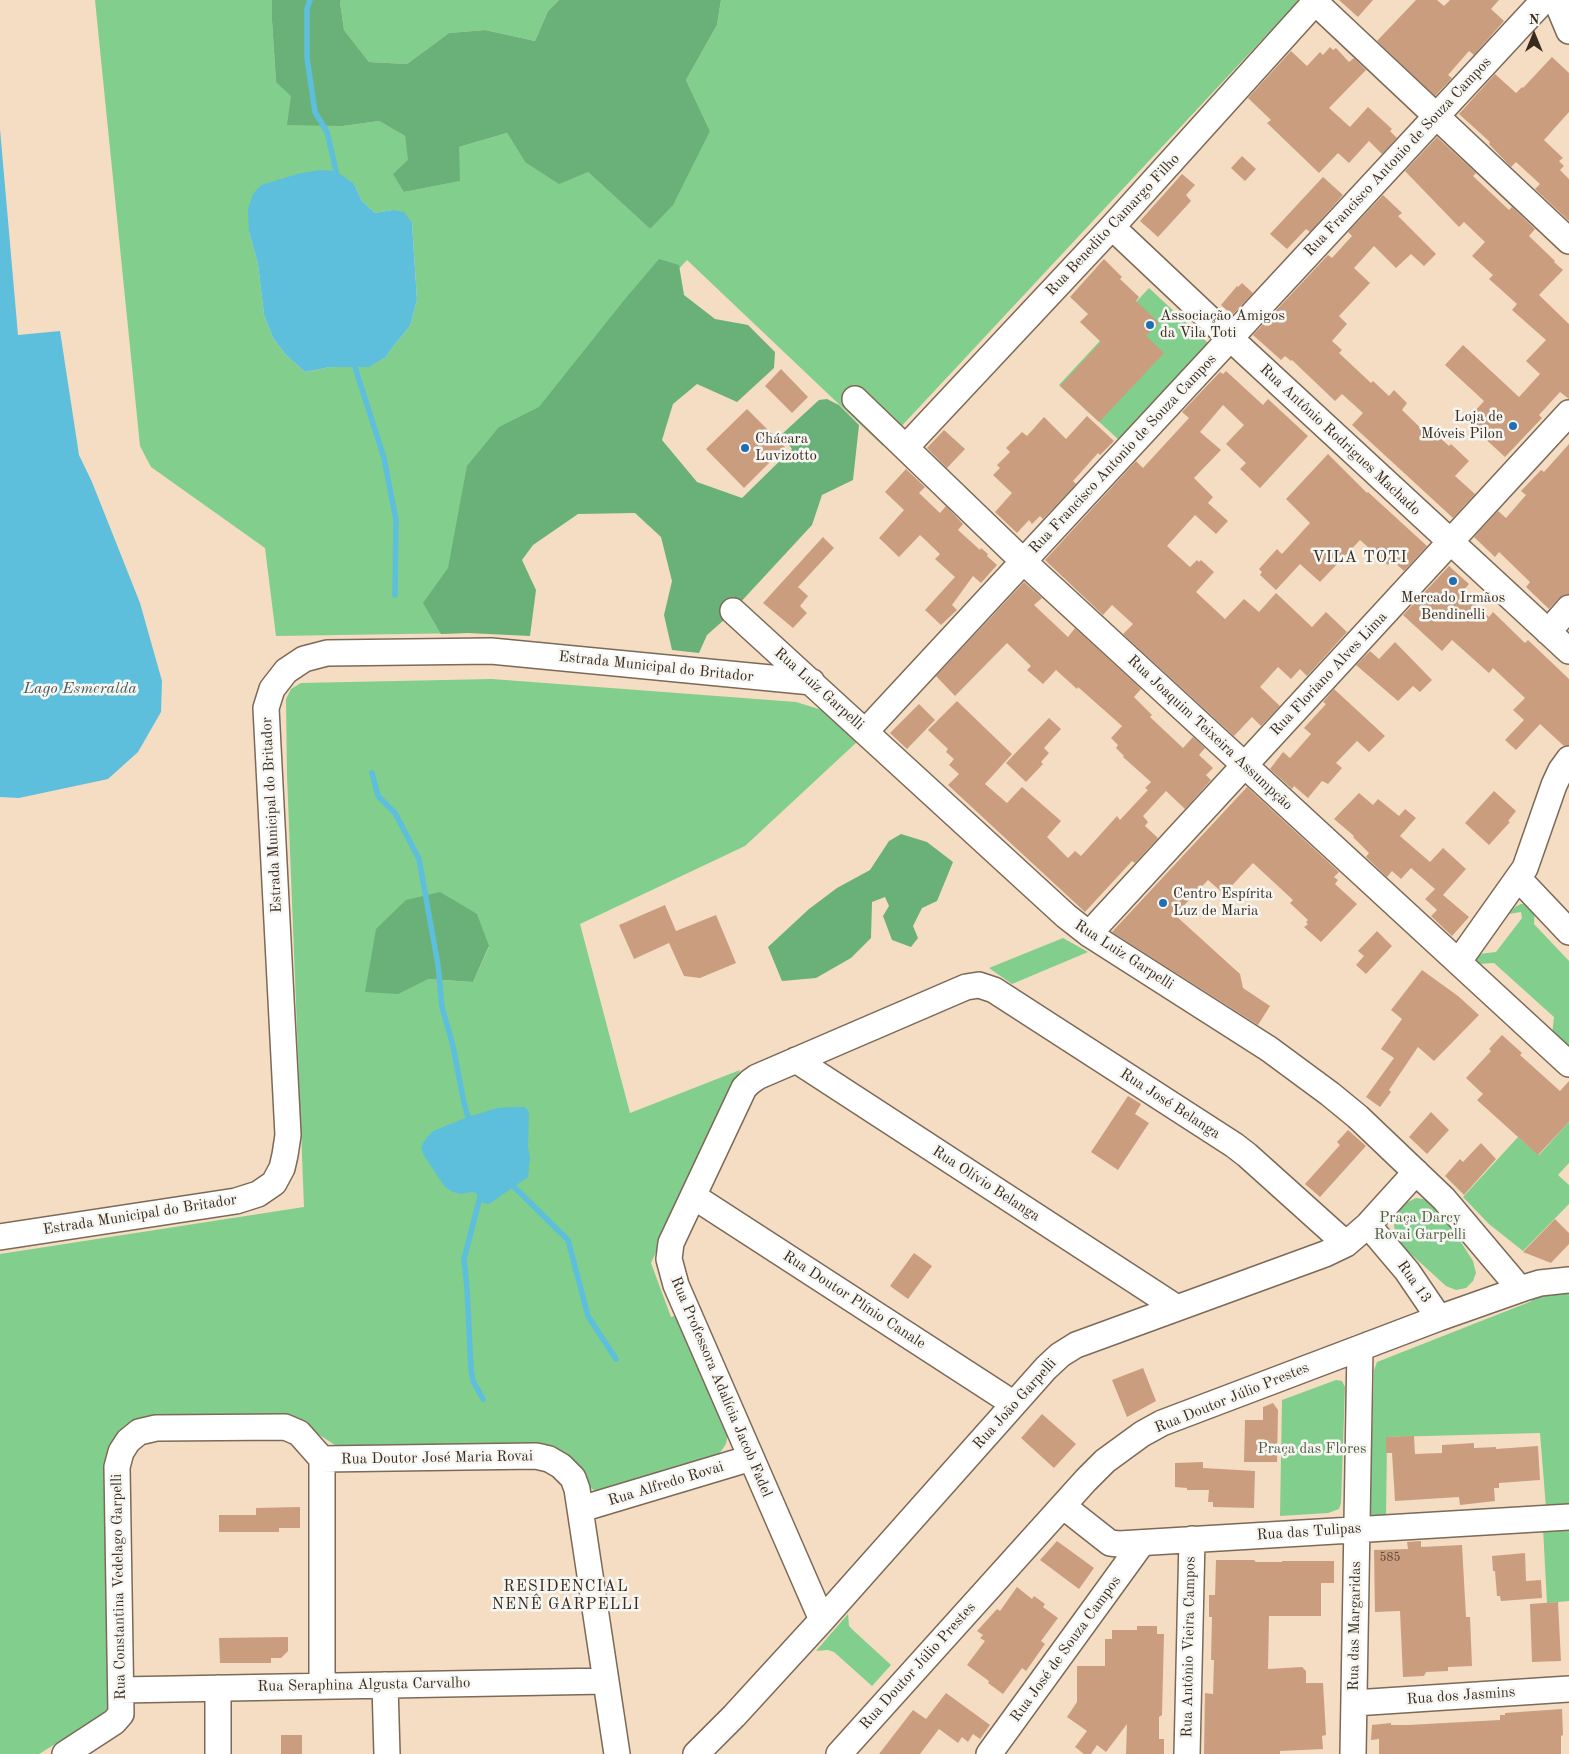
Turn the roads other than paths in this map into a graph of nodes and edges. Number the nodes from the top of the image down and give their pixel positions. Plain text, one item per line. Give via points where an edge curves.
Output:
1 (1544, 0) edge
2 (1556, 0) edge
3 (1316, 1) edge
4 (1569, 31) edge
5 (1436, 116) junction
6 (1112, 227) junction
7 (1569, 241) edge
8 (1231, 338) junction
9 (855, 399) dead end
10 (1569, 413) edge
11 (906, 447) junction
12 (1450, 542) junction
13 (1024, 562) junction
14 (1569, 608) edge
15 (733, 611) dead end
16 (1548, 632) junction
17 (1569, 651) edge
18 (812, 682) junction
19 (865, 732) junction
20 (1569, 759) edge
21 (1245, 765) junction
22 (1518, 878) junction
23 (1569, 932) edge
24 (1089, 934) junction
25 (1458, 961) junction
26 (980, 986) joint
27 (796, 1060) junction
28 (1569, 1064) edge
29 (1416, 1172) junction
30 (693, 1196) junction
31 (1368, 1225) junction
32 (0, 1237) edge
33 (1346, 1244) junction
34 (1569, 1280) edge
35 (1520, 1289) junction
36 (1177, 1308) junction
37 (1438, 1318) junction
38 (1360, 1348) junction
39 (1014, 1404) junction
40 (751, 1458) junction
41 (322, 1459) junction
42 (1063, 1506) junction
43 (581, 1509) junction
44 (1569, 1516) edge
45 (1356, 1529) junction
46 (1192, 1540) junction
47 (1110, 1543) junction
48 (1142, 1543) junction
49 (1122, 1571) junction
50 (822, 1620) junction
51 (606, 1681) junction
52 (386, 1685) junction
53 (322, 1686) junction
54 (218, 1688) junction
55 (1569, 1689) edge
56 (121, 1690) junction
57 (1354, 1703) junction
58 (65, 1754) edge
59 (218, 1754) edge
60 (387, 1754) edge
61 (617, 1754) edge
62 (696, 1754) edge
63 (839, 1754) edge
64 (989, 1754) edge
65 (1187, 1754) edge
66 (1353, 1754) edge

1 - 5 street, Rua Francisco Antonio de Souza Campos
2 - 4 street
3 - 5 street
3 - 6 street, Rua Benedito Camargo Filho
5 - 7 street
5 - 8 street, Rua Francisco Antonio de Souza Campos
6 - 8 street, Rua Antônio Rodrigues Machado
6 - 11 street, Rua Benedito Camargo Filho
8 - 12 street, Rua Antônio Rodrigues Machado
8 - 13 street, Rua Francisco Antonio de Souza Campos
9 - 11 street, Rua Joaquim Teixeira Assumpção
10 - 12 street, Rua Floriano Alves Lima
11 - 13 street, Rua Joaquim Teixeira Assumpção
12 - 16 street, Rua Antônio Rodrigues Machado
12 - 21 street, Rua Floriano Alves Lima
13 - 19 street, Rua Francisco Antonio de Souza Campos
13 - 21 street, Rua Joaquim Teixeira Assumpção
14 - 16 street
15 - 18 street, Rua Luiz Garpelli
16 - 17 street, Rua Antônio Rodrigues Machado
18 - 19 street, Rua Luiz Garpelli
18 - 32 street, Estrada Municipal do Britador via 491,651 328,654 304,658 286,671 272,689 266,708 288,1135 284,1161 274,1183 258,1194 236,1201
19 - 24 street, Rua Luiz Garpelli
20 - 22 street via 1554,784 1525,868
21 - 24 street, Rua Floriano Alves Lima
21 - 25 street, Rua Joaquim Teixeira Assumpção
22 - 23 street
22 - 25 street
24 - 29 street, Rua Luiz Garpelli via 1298,1070 1358,1117
25 - 28 street, Rua Joaquim Teixeira Assumpção
26 - 27 street, Rua Professora Adalícia Jacob Fadel via 966,987
26 - 33 street, Rua José Belanga via 994,990 1234,1145
27 - 30 street, Rua Professora Adalícia Jacob Fadel via 757,1077 744,1088
27 - 36 street, Rua Olívio Belanga
29 - 31 street, Rua João Garpelli
29 - 35 street, Rua Luiz Garpelli via 1455,1212
30 - 39 street, Rua Doutor Plínio Canale
30 - 40 street, Rua Professora Adalícia Jacob Fadel via 671,1243 669,1259 672,1274
31 - 33 street, Rua João Garpelli
31 - 37 street, Rua 13 via 1408,1271
33 - 36 street, Rua João Garpelli
34 - 35 street, Rua Doutor Júlio Prestes
35 - 37 street, Rua Doutor Júlio Prestes
36 - 39 street, Rua João Garpelli via 1076,1345 1046,1368
37 - 38 street, Rua Doutor Júlio Prestes
38 - 42 street, Rua Doutor Júlio Prestes via 1162,1423 1105,1461
38 - 45 street, Rua das Margaridas
39 - 50 street, Rua João Garpelli
40 - 43 street, Rua Alfredo Rovai
40 - 50 street, Rua Professora Adalícia Jacob Fadel
41 - 43 street, Rua Doutor José Maria Rovai via 536,1456 562,1466 577,1489
41 - 53 street
41 - 56 street, Rua Constantina Vedelago Garpelli via 299,1433 285,1427 156,1428 139,1432 128,1441 117,1467
42 - 47 street
42 - 63 street, Rua Doutor Júlio Prestes
43 - 51 street, Rua Doutor José Maria Rovai
44 - 45 street, Rua das Tulipas
45 - 46 street, Rua das Tulipas
45 - 57 street, Rua das Margaridas
46 - 48 street, Rua das Tulipas
46 - 65 street, Rua Antônio Vieira Campos
47 - 48 street, Rua das Tulipas
47 - 49 street via 1117,1550
48 - 49 street, Rua José de Souza Campos
49 - 64 street, Rua José de Souza Campos
50 - 62 street, Rua João Garpelli
51 - 52 street, Rua Seraphina Algusta Carvalho
51 - 61 street, Rua Doutor José Maria Rovai
52 - 53 street, Rua Seraphina Algusta Carvalho
52 - 60 street
53 - 54 street, Rua Seraphina Algusta Carvalho
54 - 56 street, Rua Seraphina Algusta Carvalho
54 - 59 street
55 - 57 street, Rua dos Jasmins
56 - 58 street, Rua Constantina Vedelago Garpelli via 121,1714 114,1722
57 - 66 street, Rua das Margaridas

